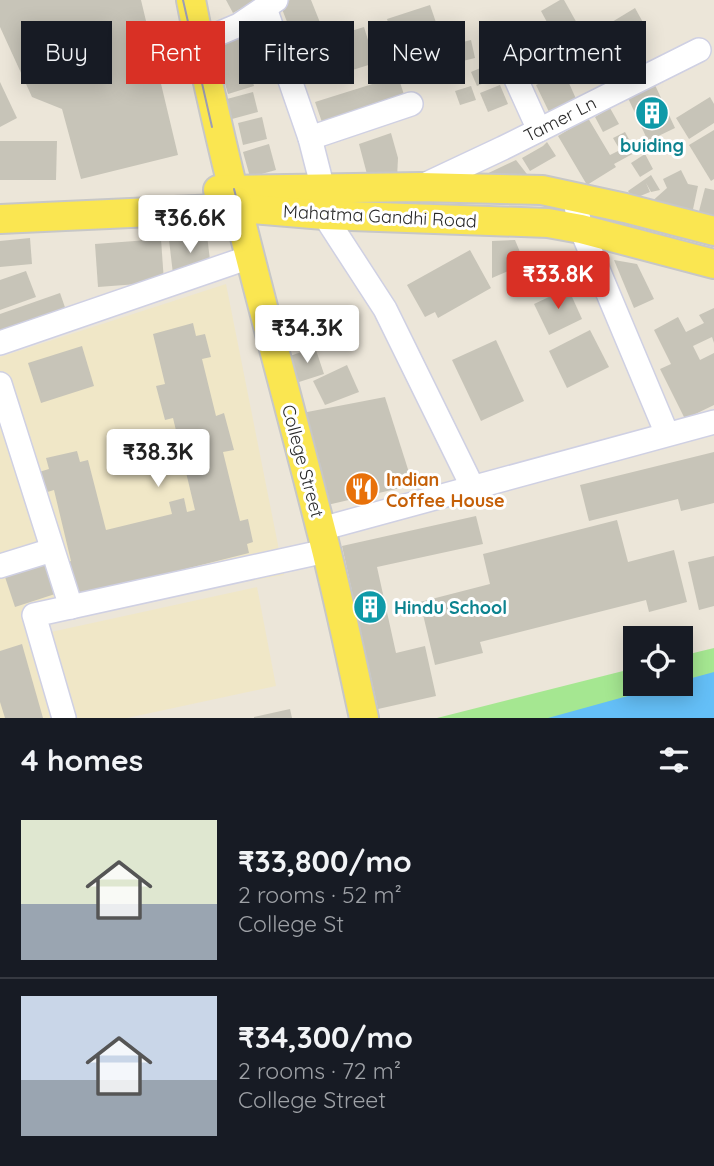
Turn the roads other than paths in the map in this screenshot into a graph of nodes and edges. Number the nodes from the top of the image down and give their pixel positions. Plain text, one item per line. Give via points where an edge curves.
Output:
1 (191, 0) edge
2 (271, 4) edge
3 (195, 21) edge
4 (225, 32) edge
5 (699, 50) dead end
6 (209, 84) edge
7 (518, 84) edge
8 (411, 104) dead end
9 (539, 130) junction
10 (310, 138) junction
11 (420, 187) junction
12 (574, 197) junction
13 (236, 198) junction
14 (0, 201) edge
15 (324, 202) junction
16 (0, 219) edge
17 (581, 229) junction
18 (714, 231) edge
19 (250, 257) junction
20 (714, 264) edge
21 (0, 344) edge
22 (0, 384) edge
23 (714, 422) edge
24 (667, 434) junction
25 (473, 488) junction
26 (324, 540) junction
27 (52, 550) junction
28 (0, 566) edge
29 (71, 607) junction
30 (64, 718) edge
31 (364, 718) edge

1 - 3 main road, College Street
2 - 4 street
2 - 10 street
5 - 9 street, Tamer Ln
6 - 13 main road, College Street
7 - 9 street
8 - 10 street
9 - 11 street, Tamer Ln
10 - 15 street
11 - 12 main road, Mahatma Gandhi Road via 542,190
11 - 15 main road, Mahatma Gandhi Road
12 - 17 street
12 - 18 main road, Mahatma Gandhi Road
13 - 14 main road, Mahatma Gandhi Road
13 - 15 main road, Mahatma Gandhi Road
13 - 16 main road, Mahatma Gandhi Road
13 - 19 main road, College Street
15 - 17 main road, Mahatma Gandhi Road
15 - 25 street via 385,309
17 - 20 main road, Mahatma Gandhi Road
17 - 24 street
19 - 21 street
19 - 26 main road, College Street
22 - 27 street
23 - 24 street
24 - 25 street
25 - 26 street
26 - 29 street
26 - 31 main road, College Street
27 - 28 street
27 - 29 street
29 - 30 street via 34,615

